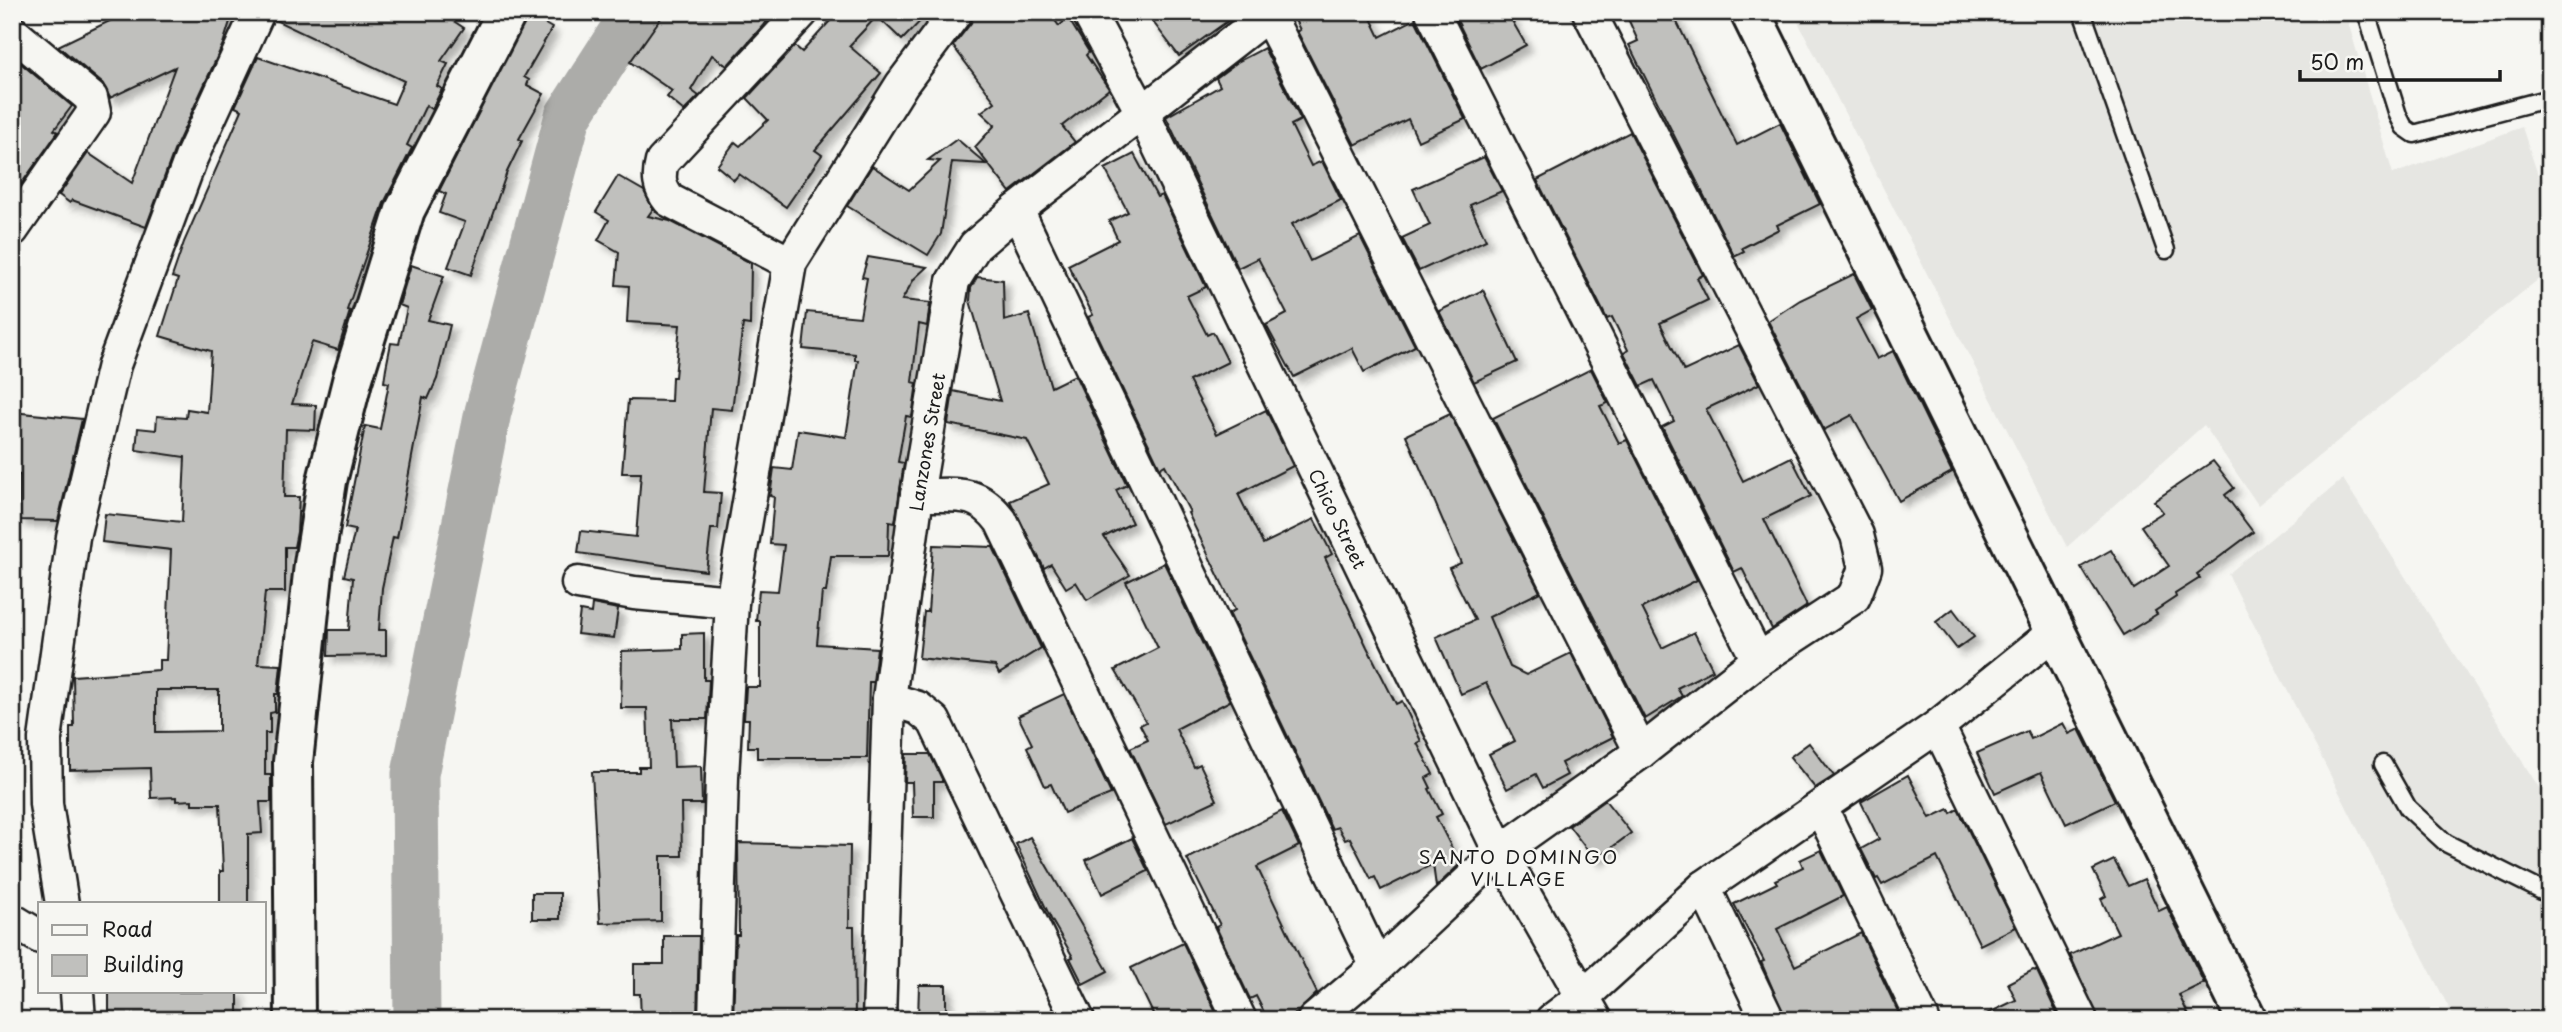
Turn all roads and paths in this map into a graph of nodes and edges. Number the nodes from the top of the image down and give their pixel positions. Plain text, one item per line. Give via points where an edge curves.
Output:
1 (258, 12) edge
2 (507, 12) edge
3 (802, 12) edge
4 (956, 12) edge
5 (1088, 12) edge
6 (1432, 12) edge
7 (1589, 12) edge
8 (1750, 12) edge
9 (2082, 12) edge
10 (2366, 12) edge
11 (1269, 13) edge
12 (12, 32) edge
13 (2550, 99) edge
14 (1143, 114) junction
15 (1017, 210) junction
16 (12, 230) edge
17 (2166, 250) dead end
18 (790, 262) junction
19 (917, 495) junction
20 (578, 583) dead end
21 (732, 602) junction
22 (2057, 630) junction
23 (1758, 660) junction
24 (890, 699) junction
25 (1938, 726) junction
26 (1641, 752) junction
27 (2383, 764) dead end
28 (1821, 808) junction
29 (1500, 852) junction
30 (1704, 887) junction
31 (2550, 895) edge
32 (62, 902) edge
33 (12, 920) edge
34 (38, 936) edge
35 (1377, 967) junction
36 (78, 993) edge
37 (1590, 1007) edge
38 (79, 1020) edge
39 (295, 1020) edge
40 (715, 1020) edge
41 (879, 1020) edge
42 (1077, 1020) edge
43 (1240, 1020) edge
44 (1314, 1020) edge
45 (1552, 1020) edge
46 (1768, 1020) edge
47 (1923, 1020) edge
48 (2081, 1020) edge
49 (2247, 1020) edge

1 - 32 street via 191,158 114,365 73,537 45,739 46,804
2 - 39 street via 405,210 352,381 327,481 293,762
3 - 18 street via 662,162 658,175 669,200
4 - 18 street via 902,84
5 - 14 street, Chico Street
6 - 23 street
7 - 23 street via 1857,535 1865,568 1854,597
8 - 22 street
9 - 17 lane
10 - 13 lane via 2398,115 2414,134
11 - 14 street, Lanzones Street
11 - 26 street
12 - 16 street via 92,98 94,112
14 - 15 street, Lanzones Street
14 - 29 street, Chico Street
15 - 19 street, Lanzones Street via 975,246 953,281
15 - 35 street
18 - 21 street
19 - 24 street, Lanzones Street
19 - 43 street via 974,497 988,504 1001,521
20 - 21 street
21 - 40 street
22 - 25 street
22 - 49 street
23 - 26 street
24 - 41 street, Lanzones Street
24 - 42 street via 918,708 934,721
25 - 28 street
25 - 48 street
26 - 29 street
27 - 31 lane via 2408,808 2445,843
28 - 30 street
28 - 47 street
29 - 35 street
29 - 37 street, Chico Street
30 - 37 street
30 - 46 street
33 - 34 street
35 - 44 street
36 - 38 street
37 - 45 street

